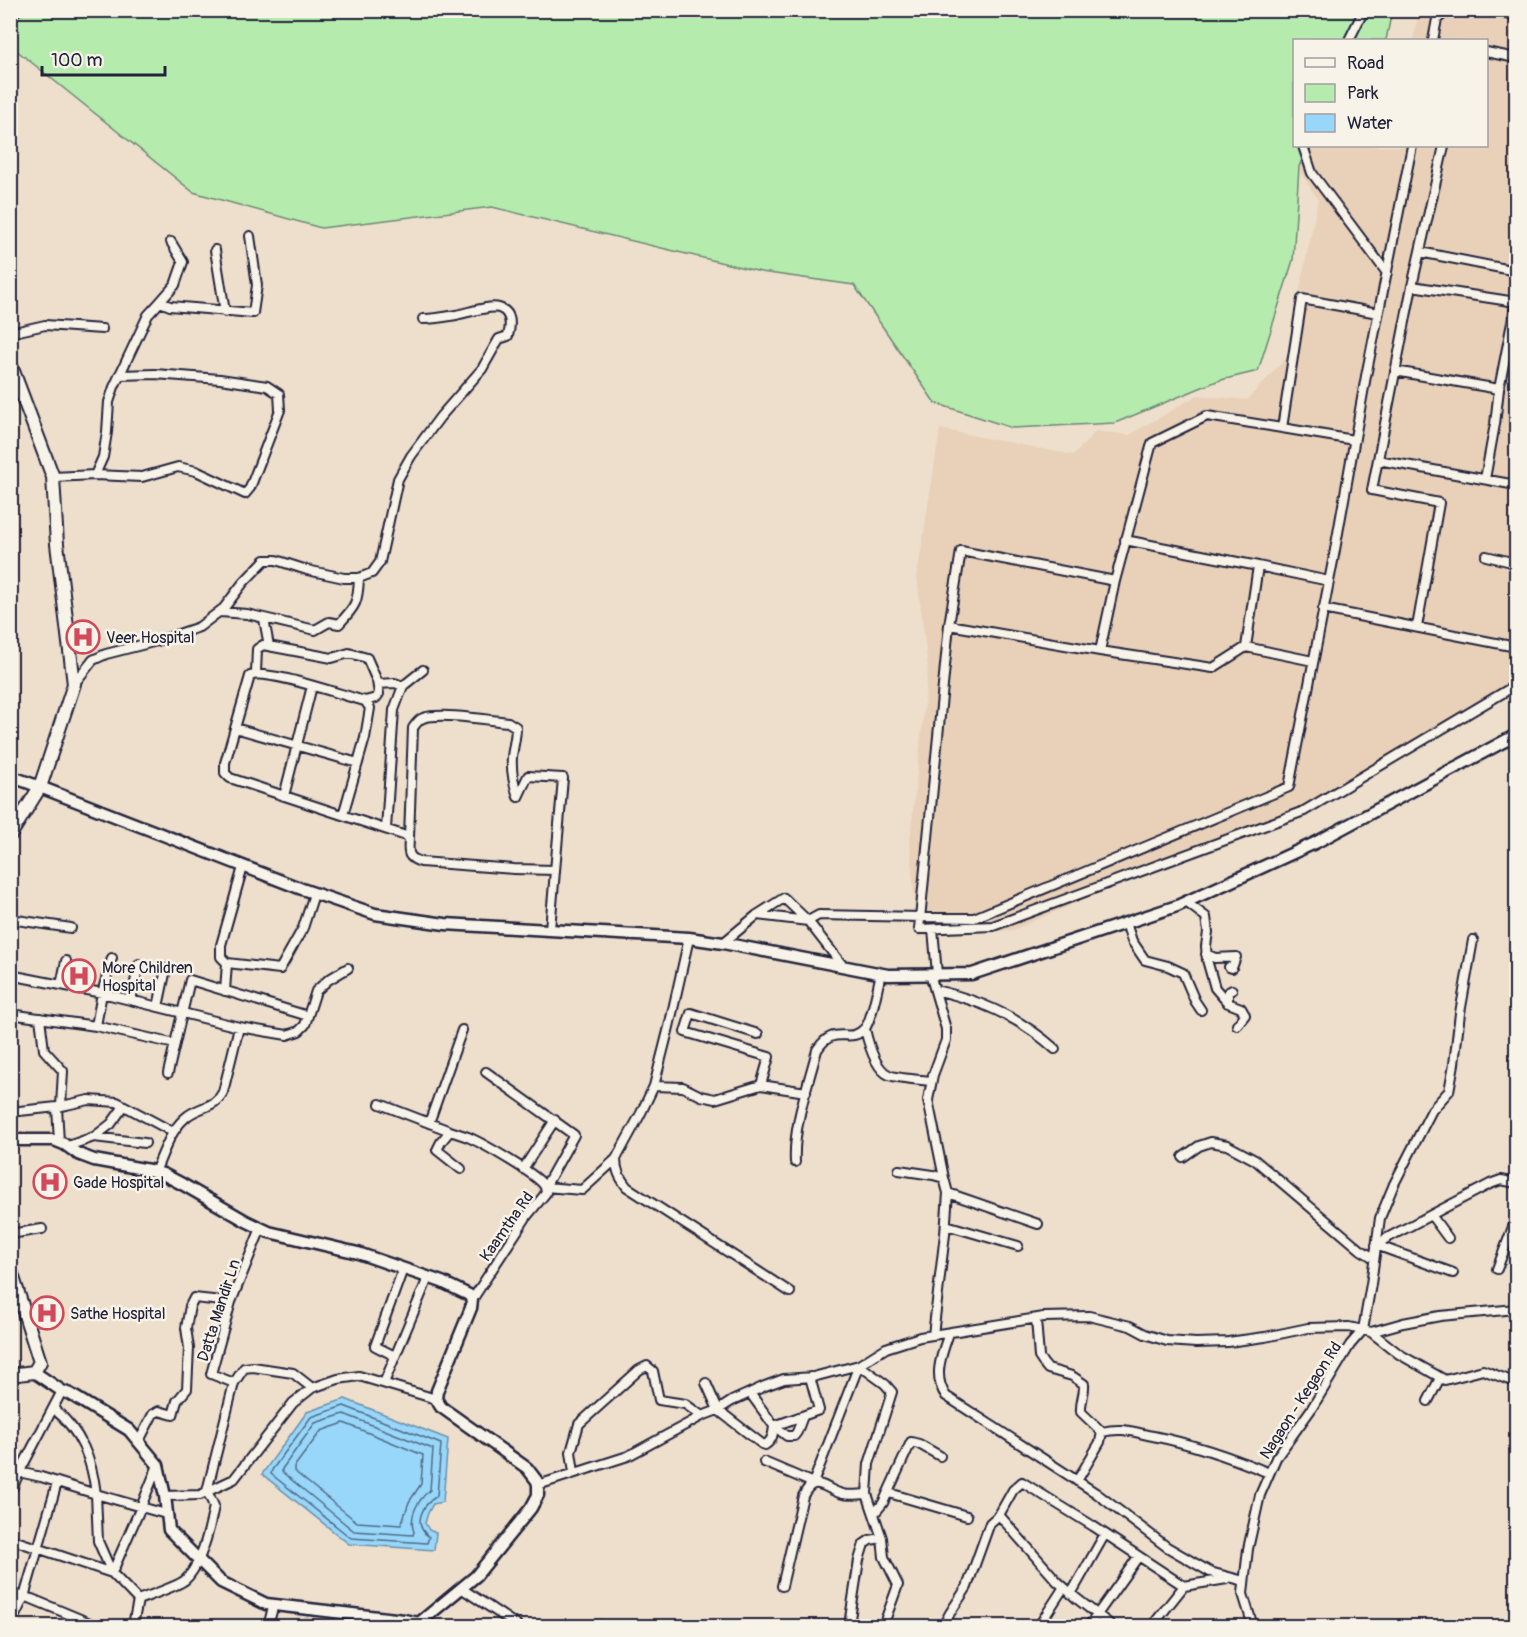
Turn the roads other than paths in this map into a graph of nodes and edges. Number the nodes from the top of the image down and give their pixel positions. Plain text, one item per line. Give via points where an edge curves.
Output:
1 (18, 10) edge
2 (1364, 10) edge
3 (1449, 10) edge
4 (1481, 10) edge
5 (1436, 15) edge
6 (1516, 15) edge
7 (10, 17) edge
8 (1350, 39) edge
9 (1433, 39) edge
10 (1488, 52) edge
11 (1516, 58) edge
12 (1303, 147) edge
13 (1412, 147) edge
14 (1444, 147) edge
15 (250, 236) dead end
16 (171, 242) dead end
17 (215, 250) dead end
18 (1420, 252) junction
19 (1516, 271) edge
20 (1387, 273) junction
21 (1412, 286) junction
22 (160, 302) junction
23 (1516, 302) edge
24 (225, 312) junction
25 (1378, 313) junction
26 (423, 319) dead end
27 (102, 329) dead end
28 (10, 333) edge
29 (10, 363) edge
30 (1395, 372) junction
31 (119, 375) junction
32 (1499, 389) junction
33 (1282, 428) junction
34 (1354, 440) junction
35 (1378, 460) junction
36 (95, 475) junction
37 (53, 477) junction
38 (1485, 479) junction
39 (1516, 484) edge
40 (1125, 540) junction
41 (1486, 556) dead end
42 (1516, 563) edge
43 (1258, 566) junction
44 (359, 578) junction
45 (1115, 581) junction
46 (1329, 581) junction
47 (1323, 609) junction
48 (220, 612) junction
49 (264, 619) junction
50 (949, 625) junction
51 (1417, 627) junction
52 (269, 646) junction
53 (1246, 647) junction
54 (1516, 647) edge
55 (1100, 651) junction
56 (1313, 661) junction
57 (423, 670) dead end
58 (256, 673) junction
59 (74, 684) junction
60 (378, 684) junction
61 (1516, 685) edge
62 (312, 686) junction
63 (403, 686) junction
64 (365, 701) junction
65 (236, 728) junction
66 (1516, 735) edge
67 (297, 745) junction
68 (358, 763) junction
69 (10, 777) edge
70 (40, 788) junction
71 (284, 796) junction
72 (343, 815) junction
73 (386, 829) junction
74 (10, 835) edge
75 (409, 837) junction
76 (243, 867) junction
77 (555, 870) junction
78 (314, 894) junction
79 (1186, 902) junction
80 (757, 915) junction
81 (920, 918) junction
82 (10, 919) edge
83 (808, 921) junction
84 (1126, 923) junction
85 (71, 928) dead end
86 (550, 929) junction
87 (933, 929) junction
88 (689, 938) junction
89 (1473, 940) dead end
90 (723, 942) junction
91 (1206, 954) junction
92 (112, 958) dead end
93 (66, 961) dead end
94 (227, 963) junction
95 (139, 964) dead end
96 (843, 966) junction
97 (1229, 967) dead end
98 (348, 968) dead end
99 (166, 969) dead end
100 (881, 973) junction
101 (934, 974) junction
102 (10, 975) edge
103 (61, 985) junction
104 (935, 990) junction
105 (1232, 990) dead end
106 (225, 991) junction
107 (102, 993) junction
108 (131, 1000) junction
109 (1228, 1003) junction
110 (158, 1007) junction
111 (1201, 1010) dead end
112 (182, 1013) junction
113 (10, 1014) edge
114 (308, 1016) junction
115 (39, 1018) junction
116 (1237, 1025) dead end
117 (96, 1026) junction
118 (239, 1027) junction
119 (669, 1027) junction
120 (865, 1029) junction
121 (462, 1030) dead end
122 (685, 1032) junction
123 (758, 1034) dead end
124 (175, 1044) junction
125 (1055, 1049) dead end
126 (486, 1072) dead end
127 (168, 1073) dead end
128 (931, 1081) junction
129 (761, 1085) junction
130 (654, 1086) junction
131 (806, 1092) junction
132 (380, 1104) dead end
133 (124, 1106) junction
134 (59, 1107) junction
135 (10, 1112) edge
136 (555, 1120) junction
137 (429, 1123) junction
138 (450, 1131) junction
139 (173, 1132) junction
140 (94, 1137) junction
141 (10, 1140) edge
142 (145, 1143) dead end
143 (64, 1144) junction
144 (1183, 1158) dead end
145 (616, 1159) junction
146 (795, 1162) dead end
147 (460, 1168) dead end
148 (524, 1168) junction
149 (899, 1170) dead end
150 (155, 1172) junction
151 (944, 1178) junction
152 (1516, 1183) edge
153 (545, 1187) junction
154 (948, 1193) junction
155 (1431, 1215) junction
156 (1516, 1219) edge
157 (1038, 1224) dead end
158 (946, 1226) junction
159 (261, 1228) junction
160 (42, 1229) dead end
161 (10, 1234) edge
162 (1448, 1238) dead end
163 (1376, 1245) junction
164 (1018, 1246) dead end
165 (1374, 1258) junction
166 (10, 1268) edge
167 (403, 1269) junction
168 (1497, 1269) dead end
169 (1453, 1273) dead end
170 (428, 1278) junction
171 (790, 1292) dead end
172 (472, 1300) junction
173 (231, 1302) junction
174 (1516, 1309) edge
175 (1036, 1319) junction
176 (1363, 1329) junction
177 (1371, 1332) junction
178 (949, 1333) junction
179 (933, 1335) junction
180 (395, 1356) junction
181 (859, 1365) junction
182 (34, 1372) junction
183 (10, 1375) edge
184 (810, 1377) junction
185 (1440, 1378) junction
186 (1509, 1380) dead end
187 (234, 1383) junction
188 (384, 1383) junction
189 (706, 1383) dead end
190 (312, 1388) junction
191 (62, 1391) junction
192 (750, 1393) junction
193 (436, 1399) junction
194 (1428, 1401) dead end
195 (54, 1409) junction
196 (718, 1410) junction
197 (702, 1416) junction
198 (803, 1416) junction
199 (774, 1426) junction
200 (1102, 1432) junction
201 (139, 1441) junction
202 (940, 1456) dead end
203 (764, 1462) dead end
204 (158, 1464) junction
205 (15, 1471) edge
206 (574, 1472) junction
207 (1269, 1473) junction
208 (1077, 1481) junction
209 (57, 1483) junction
210 (813, 1484) junction
211 (538, 1485) junction
212 (207, 1491) junction
213 (10, 1493) edge
214 (889, 1493) junction
215 (96, 1494) junction
216 (867, 1494) junction
217 (165, 1497) junction
218 (141, 1507) junction
219 (166, 1514) junction
220 (874, 1514) junction
221 (999, 1515) junction
222 (967, 1516) dead end
223 (1105, 1534) junction
224 (882, 1538) junction
225 (10, 1539) edge
226 (38, 1547) junction
227 (1138, 1557) junction
228 (199, 1560) junction
229 (112, 1573) junction
230 (1231, 1578) junction
231 (1244, 1581) junction
232 (782, 1586) dead end
233 (1184, 1586) junction
234 (1064, 1587) junction
235 (461, 1588) junction
236 (10, 1593) edge
237 (1071, 1594) junction
238 (24, 1596) junction
239 (138, 1600) junction
240 (274, 1604) junction
241 (1097, 1615) junction
242 (1041, 1624) dead end
243 (420, 1625) edge
244 (10, 1626) edge
245 (97, 1626) edge
246 (135, 1626) edge
247 (268, 1626) edge
248 (518, 1626) edge
249 (866, 1626) edge
250 (883, 1626) edge
251 (943, 1626) edge
252 (1089, 1626) edge
253 (1112, 1626) edge
254 (1152, 1626) edge
255 (1253, 1626) edge

1 - 7 street
2 - 8 street
3 - 5 street
4 - 6 street
5 - 9 street
10 - 11 street
12 - 20 street via 1312,173
13 - 20 street
14 - 18 street
15 - 24 street via 257,285 253,313
16 - 22 street via 183,262 175,285
17 - 24 street
18 - 19 street
18 - 21 street
20 - 25 street
21 - 23 street
21 - 30 street
22 - 24 street
22 - 31 street via 148,315
23 - 32 street
25 - 33 street via 1302,298
25 - 34 street
26 - 44 street via 494,307 507,313 511,323 508,336 499,339 482,369 411,456 398,479 380,562 372,573
27 - 28 street via 45,325
29 - 37 main road
30 - 32 street
30 - 35 street
31 - 36 street via 109,402 103,457
31 - 36 street via 193,376 267,386 279,394 280,410 245,494 196,471 178,467 142,477
32 - 38 street
33 - 34 street
33 - 40 street via 1207,416 1152,443
34 - 46 street
35 - 38 street
35 - 51 street via 1372,490 1439,503
36 - 37 street
37 - 59 main road
38 - 39 street
40 - 43 street
40 - 45 street
41 - 42 street
43 - 46 street
43 - 53 street
44 - 48 street via 265,560
44 - 49 street via 358,597 339,624 329,622 315,630
45 - 50 street via 961,551
45 - 55 street
46 - 47 street
47 - 51 street
47 - 56 street
48 - 49 street
48 - 59 street via 199,627 93,660
49 - 52 street
50 - 55 street
50 - 81 street
51 - 54 street
52 - 58 street via 257,649
52 - 60 street via 332,658 349,653 359,655 367,658
53 - 55 street via 1213,668
53 - 56 street
56 - 81 street via 1288,787 974,918
57 - 63 street
58 - 62 street
58 - 65 street via 250,676
59 - 70 main road
60 - 63 street
60 - 64 street via 376,698
61 - 87 street via 1304,811 993,926
62 - 64 street
62 - 67 street
63 - 73 street via 394,710
64 - 68 street via 370,708
65 - 67 street
65 - 71 street via 225,773
66 - 79 street via 1315,843
67 - 68 street
67 - 71 street
68 - 72 street
69 - 70 street
70 - 74 main road
70 - 76 street
71 - 72 street
72 - 73 street
73 - 75 street
75 - 77 street via 409,854 421,862
75 - 77 street via 413,728 418,721 449,716 508,722 516,728 512,774 518,797 528,776 563,778
76 - 78 street
76 - 94 street via 221,945 221,957
77 - 86 street
78 - 86 street via 375,914 445,924
78 - 94 street via 303,928 280,969
79 - 84 street
79 - 91 street via 1206,917
80 - 83 street
80 - 83 street via 784,898
80 - 90 street
81 - 83 street via 819,915
81 - 87 street via 919,929
82 - 85 street
83 - 96 street
84 - 101 street via 972,974
84 - 111 street via 1145,960 1184,973
86 - 88 street
87 - 101 street
88 - 90 street
88 - 119 street
89 - 163 street via 1449,1091 1432,1110 1394,1184 1380,1218
90 - 96 street
91 - 97 street via 1215,958 1236,957 1232,968
91 - 109 street via 1215,988
92 - 107 street
93 - 103 street
94 - 106 street
95 - 108 street
96 - 100 street
98 - 114 street via 316,991
99 - 110 street
100 - 101 street
100 - 120 street
101 - 104 street
102 - 103 street
103 - 107 street
104 - 125 street via 995,1009
104 - 128 street via 946,1040
105 - 109 street via 1228,992
106 - 112 street via 190,980
106 - 114 street
107 - 108 street
107 - 117 street
108 - 110 street
109 - 116 street via 1241,1008 1245,1015
110 - 112 street
112 - 118 street
112 - 124 street
113 - 115 street
114 - 118 street via 305,1025 287,1035
115 - 117 street
115 - 134 street via 44,1050 63,1071
117 - 124 street
118 - 139 street via 220,1099 185,1118
119 - 122 street
119 - 130 street
120 - 128 street via 873,1055 888,1075
120 - 131 street via 851,1036 833,1035 821,1042
121 - 137 street
122 - 123 street via 691,1013
122 - 129 street via 769,1057
124 - 127 street
126 - 136 street, Kaamtha Rd
128 - 151 street via 928,1100
129 - 130 street via 716,1099 683,1088
129 - 131 street
130 - 145 street
131 - 146 street
132 - 137 street
133 - 134 street via 89,1100
133 - 139 street
133 - 140 street via 111,1124
134 - 135 street
134 - 143 street
136 - 148 street
136 - 153 street, Kaamtha Rd via 574,1135
137 - 138 street
138 - 147 street via 437,1150
138 - 148 street
139 - 150 street
140 - 142 street
140 - 143 street
141 - 143 street
143 - 150 street via 94,1160
144 - 165 street via 1211,1142 1227,1145 1255,1160
145 - 153 street via 582,1190
145 - 171 street via 620,1179 627,1187
148 - 153 street
149 - 151 street
150 - 159 street
151 - 154 street
152 - 155 street via 1501,1180 1490,1184
153 - 172 street, Kaamtha Rd via 546,1193
154 - 157 street
154 - 158 street
155 - 162 street
155 - 163 street
156 - 168 street
158 - 164 street
158 - 179 street
159 - 167 street
159 - 173 street, Datta Mandir Ln
160 - 161 street
163 - 165 street
163 - 169 street
165 - 176 street
166 - 182 main road via 40,1362
167 - 170 street
167 - 180 street via 375,1346
170 - 172 street via 469,1295
170 - 180 street
172 - 193 street
173 - 187 street, Datta Mandir Ln via 211,1374
173 - 201 street via 194,1298 186,1328 187,1389 172,1415 159,1411 153,1414
174 - 177 street via 1440,1316
175 - 176 street via 1089,1316 1167,1341 1196,1343 1265,1337 1308,1328
175 - 178 street
175 - 200 street via 1039,1357 1048,1369 1084,1384 1081,1412
176 - 177 street
176 - 207 street, Nagaon - Kegaon Rd
177 - 185 street
178 - 179 street
178 - 208 street via 938,1370 940,1389 946,1396
179 - 181 street via 886,1348
180 - 188 street
181 - 184 street
181 - 210 street
181 - 216 street via 892,1392 868,1464
182 - 183 main road
182 - 191 street
184 - 192 street via 784,1379
184 - 198 street via 819,1410
185 - 186 street via 1483,1370
185 - 194 street
187 - 190 street via 244,1368 254,1367 293,1373
187 - 212 street
188 - 190 street via 359,1376
188 - 193 street
189 - 196 street
190 - 212 street via 293,1403 234,1479
191 - 195 street
191 - 201 street via 129,1430
192 - 196 street
192 - 199 street
193 - 211 street via 441,1407 527,1468
195 - 205 street
195 - 215 street via 76,1431 88,1455
196 - 197 street
196 - 199 street via 765,1445 773,1437
197 - 206 street via 628,1456
197 - 206 street via 685,1404 659,1400 653,1371 647,1366 579,1424 571,1452
198 - 199 street
198 - 199 street via 794,1436 787,1436
200 - 207 street via 1115,1429 1182,1442
200 - 208 street
201 - 204 street
202 - 214 street via 911,1442
203 - 210 street
204 - 217 street
204 - 218 street
205 - 209 street
205 - 213 street
206 - 211 street
207 - 231 street, Nagaon - Kegaon Rd via 1257,1505
208 - 230 street via 1167,1547 1210,1572
209 - 215 street
209 - 226 street
210 - 216 street via 843,1494
210 - 232 street via 803,1496
211 - 235 street via 531,1508 476,1576
212 - 217 street via 201,1495
212 - 228 street via 214,1506
214 - 220 street
214 - 222 street
215 - 218 street
215 - 229 street via 98,1541
216 - 220 street
217 - 219 street
218 - 219 street
218 - 229 street
219 - 228 street via 169,1530
220 - 224 street
221 - 223 street via 1022,1482
221 - 234 street
221 - 251 street via 990,1523 967,1587
223 - 227 street
223 - 237 street
224 - 249 street via 864,1544 859,1560 849,1625
224 - 250 street via 884,1557 898,1585
225 - 226 street
226 - 229 street
226 - 238 street
227 - 233 street
227 - 241 street
228 - 239 street via 185,1580
228 - 240 street via 221,1582 266,1604
229 - 239 street
230 - 231 street
230 - 233 street
231 - 255 street, Nagaon - Kegaon Rd via 1243,1594
233 - 254 street
234 - 237 street
234 - 242 street
235 - 243 street
235 - 248 street
236 - 238 street
237 - 241 street
238 - 244 street
238 - 245 street
239 - 246 street
240 - 243 street
240 - 247 street
241 - 252 street
241 - 253 street

